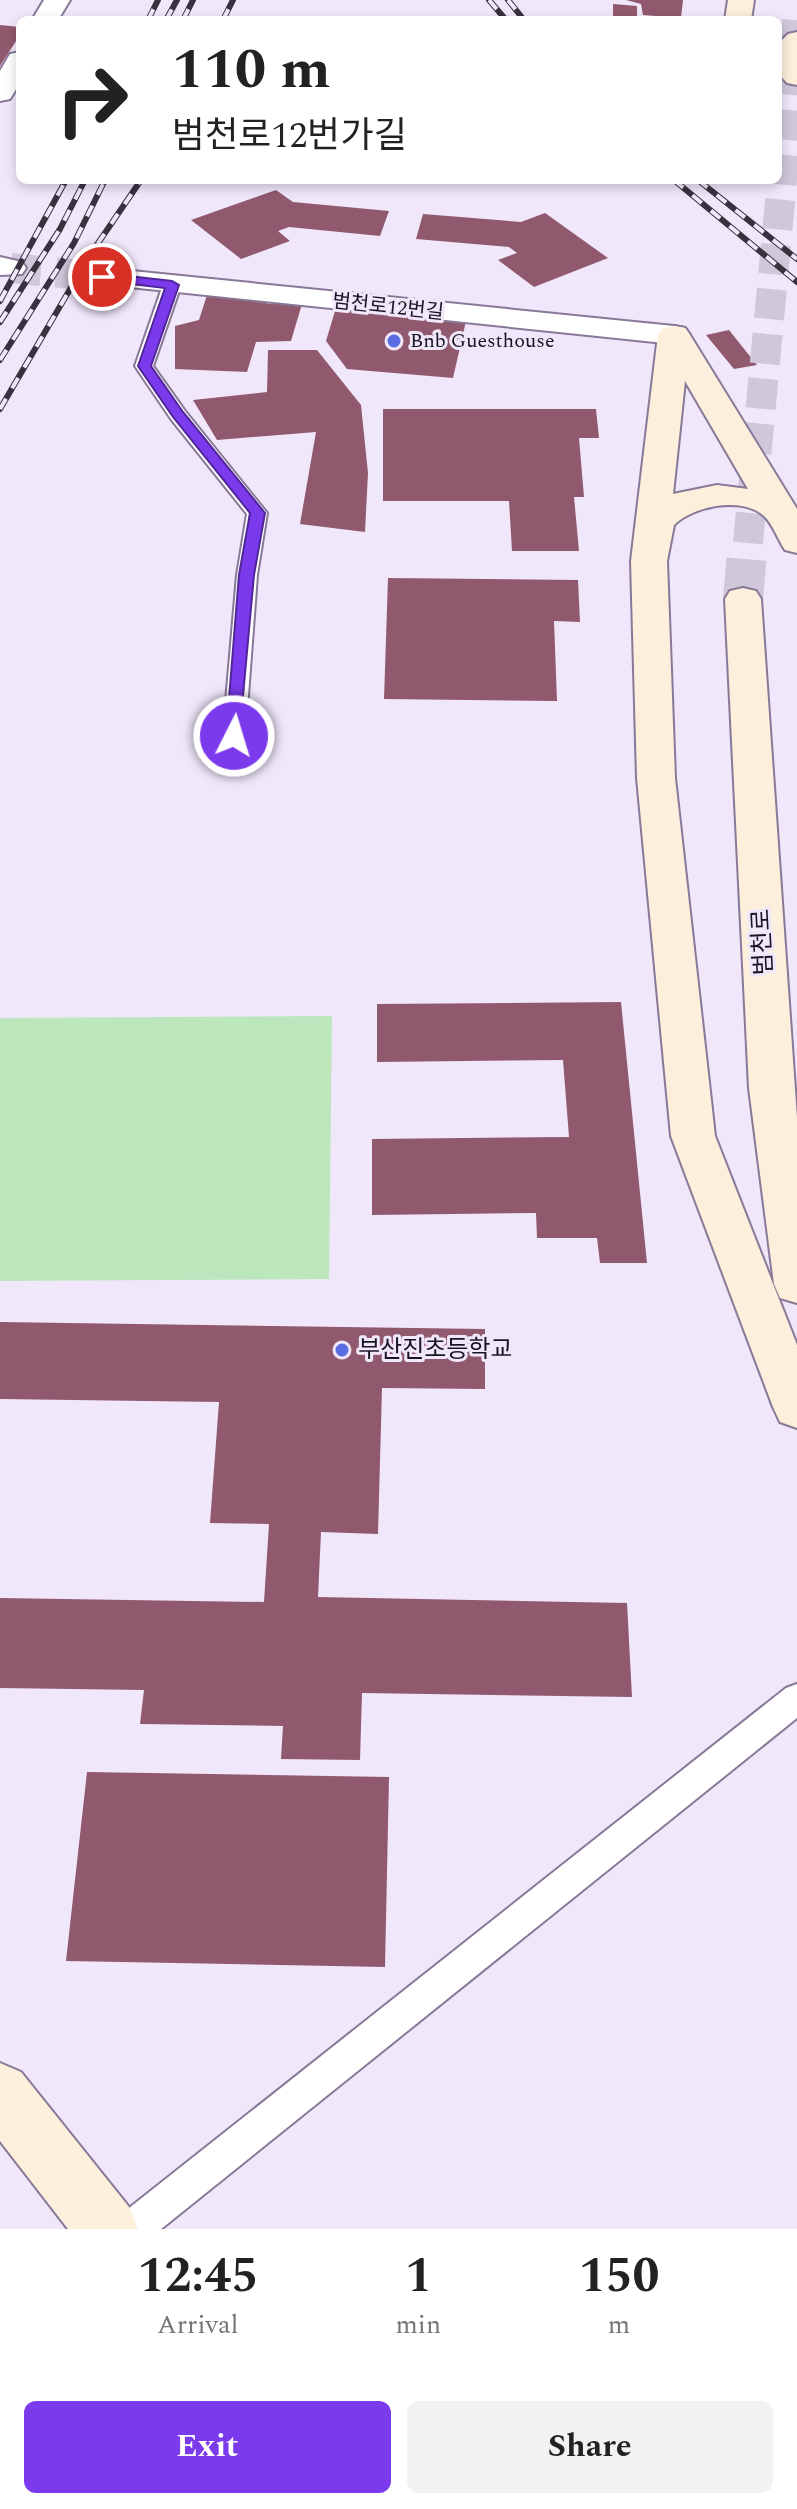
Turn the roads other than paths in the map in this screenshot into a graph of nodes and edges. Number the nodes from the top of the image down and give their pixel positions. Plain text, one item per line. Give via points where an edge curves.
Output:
1 (797, 40) edge
2 (16, 67) edge
3 (797, 80) edge
4 (0, 93) edge
5 (102, 277) tunnel mouth
6 (172, 285) junction
7 (674, 335) junction
8 (789, 527) edge
9 (649, 561) junction
10 (743, 599) tunnel mouth
11 (234, 736) dead end
12 (797, 1284) edge
13 (797, 1407) edge
14 (797, 1699) edge
15 (0, 2093) edge
16 (107, 2229) edge
17 (132, 2229) edge

1 - 3 main road via 785,57
2 - 4 street
5 - 6 street, 범천로12번길
6 - 7 street, 범천로12번길
6 - 11 lane via 144,366 257,513
7 - 8 main road
7 - 9 main road
8 - 9 main road via 767,503 698,498 674,506 657,523
9 - 13 main road via 656,778 693,1136
10 - 12 main road, 범천로 via 771,1088
14 - 17 lane
15 - 16 main road

